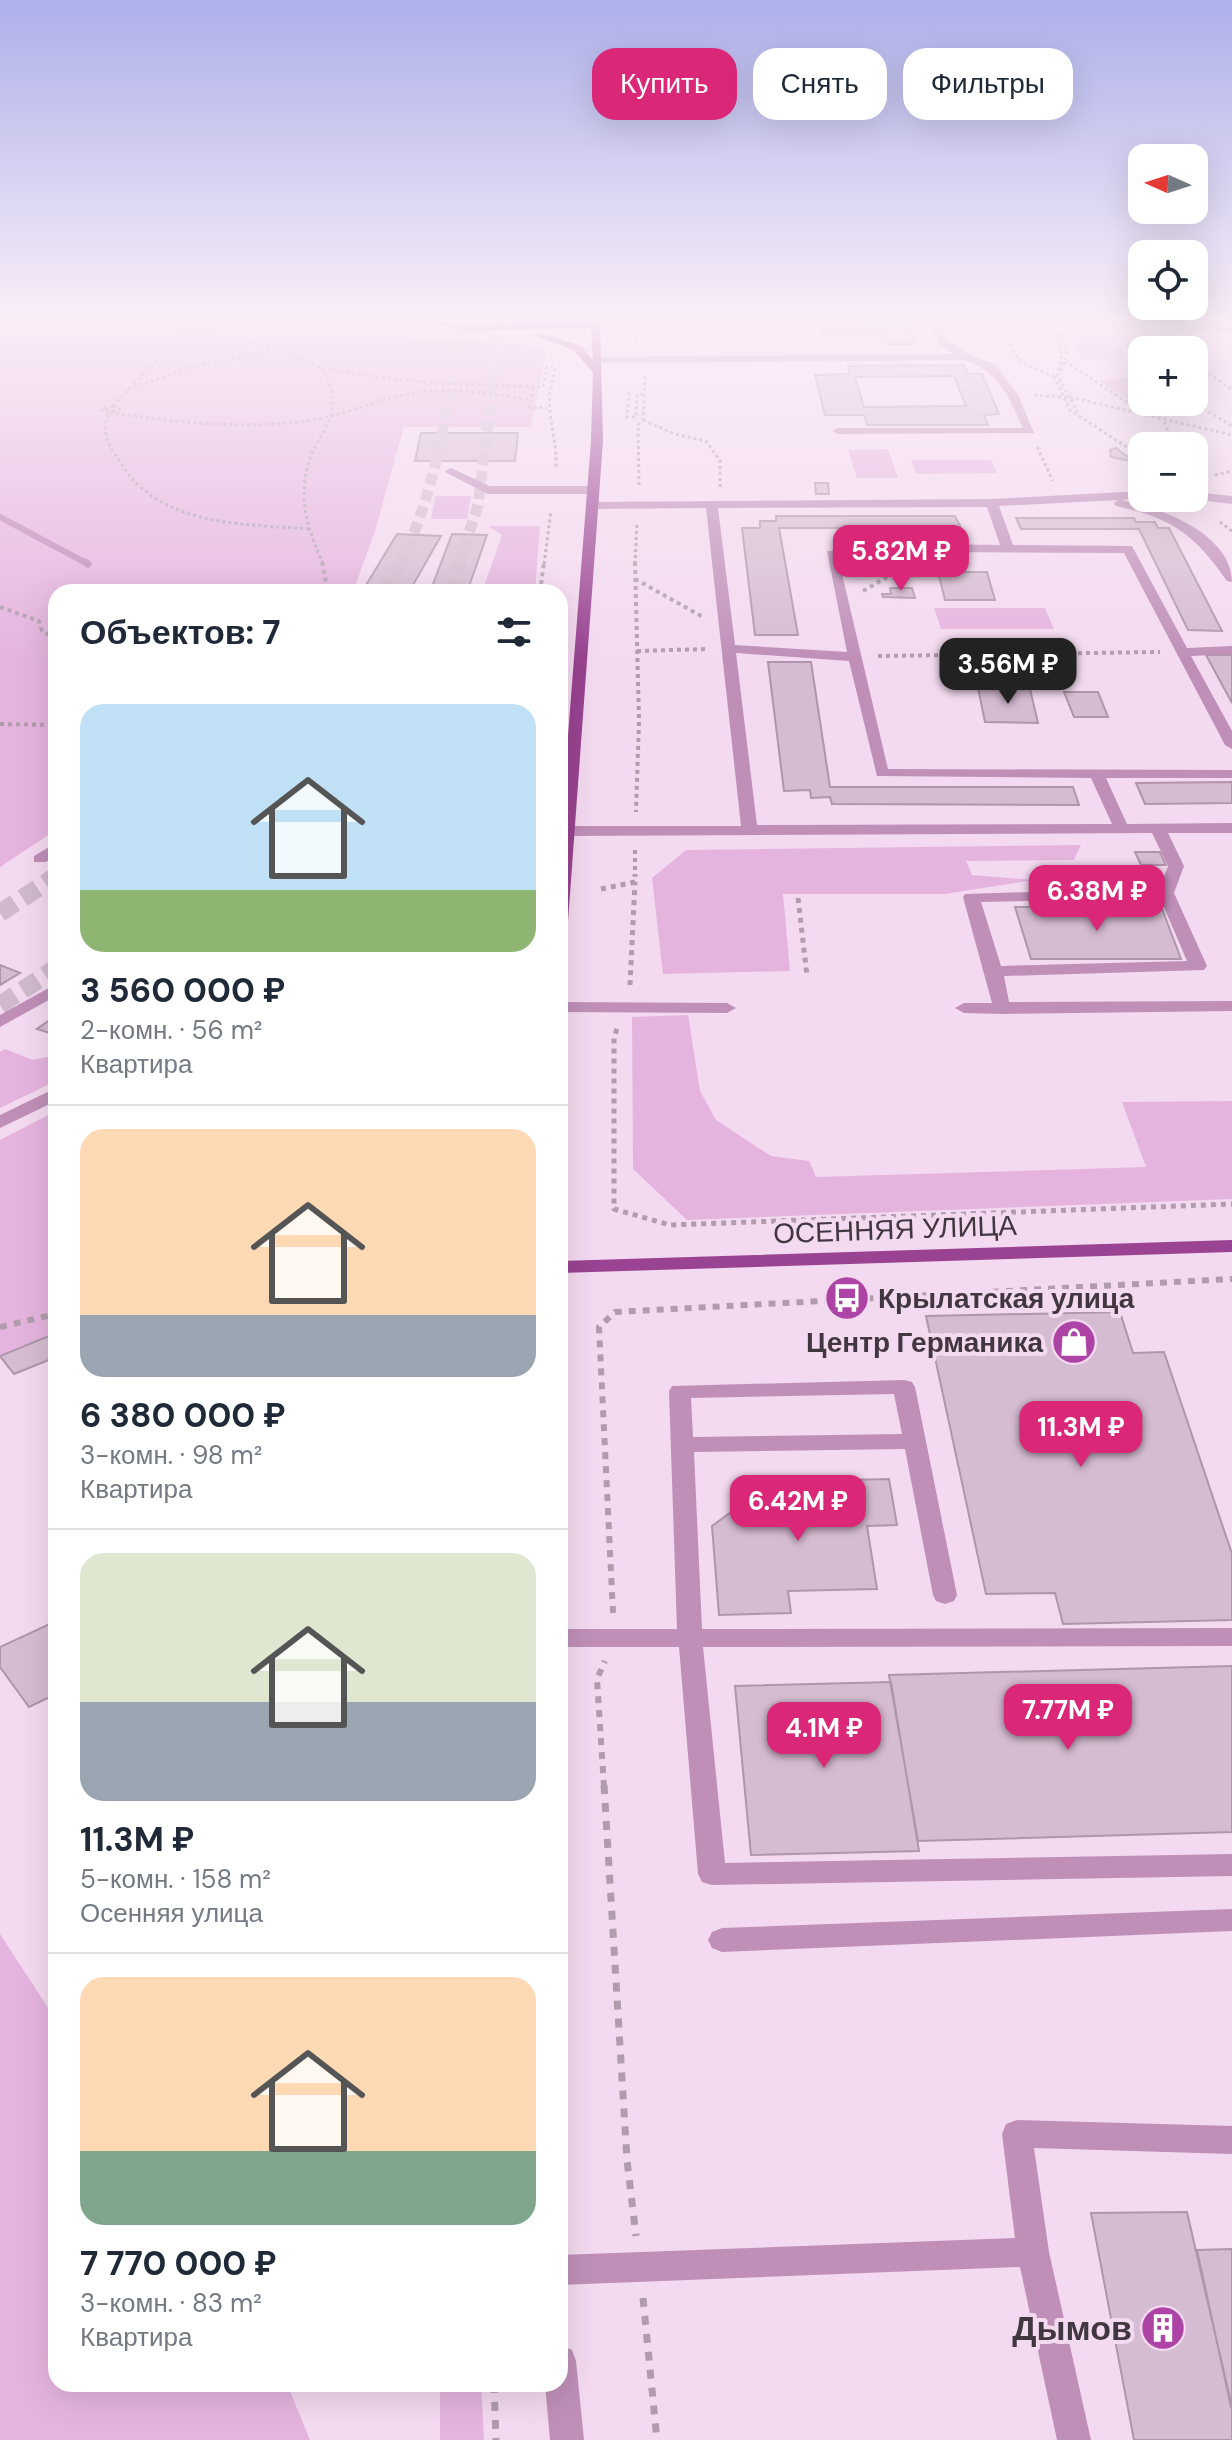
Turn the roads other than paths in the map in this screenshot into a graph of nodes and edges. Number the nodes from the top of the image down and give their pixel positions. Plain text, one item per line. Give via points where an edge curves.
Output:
1 (595, 434) edge
2 (451, 471) dead end
3 (1128, 496) edge
4 (593, 497) junction
5 (1208, 497) edge
6 (1089, 499) junction
7 (1232, 500) edge
8 (992, 503) junction
9 (712, 505) junction
10 (1008, 549) junction
11 (1232, 578) edge
12 (730, 649) junction
13 (1232, 650) edge
14 (1182, 652) junction
15 (857, 657) junction
16 (1232, 745) edge
17 (1232, 774) edge
18 (1097, 775) junction
19 (1232, 828) edge
20 (1122, 829) junction
21 (1158, 829) junction
22 (568, 831) joint
23 (750, 832) junction
24 (1166, 893) junction
25 (994, 971) junction
26 (48, 994) edge
27 (1232, 1006) edge
28 (568, 1007) edge
29 (727, 1008) dead end
30 (964, 1008) dead end
31 (1002, 1009) junction
32 (0, 1022) edge
33 (48, 1098) edge
34 (0, 1122) edge
35 (1232, 1246) edge
36 (568, 1267) edge
37 (914, 1441) junction
38 (682, 1445) junction
39 (945, 1595) dead end
40 (690, 1636) junction
41 (1232, 1637) edge
42 (568, 1638) edge
43 (1232, 1865) edge
44 (1232, 1920) edge
45 (722, 1940) dead end
46 (1232, 2140) edge
47 (1033, 2252) junction
48 (568, 2270) edge
49 (563, 2392) edge
50 (567, 2440) edge
51 (1074, 2440) edge

1 - 4 main road
2 - 4 street via 488,490
3 - 6 street
4 - 9 street via 640,506
4 - 22 main road
5 - 7 street
6 - 8 street
6 - 11 street via 1158,510 1174,518 1210,545
8 - 9 street
8 - 10 street
9 - 12 street
10 - 14 street via 1128,549
10 - 15 street via 831,554
12 - 15 street
12 - 23 street
13 - 14 street
14 - 16 street
15 - 18 street via 882,773
17 - 18 street
18 - 20 street
19 - 21 street
20 - 21 street
20 - 23 street
21 - 24 street via 1176,866
22 - 23 street
24 - 25 street via 971,897
24 - 25 street via 1198,966
25 - 31 street
26 - 32 street
27 - 31 street
28 - 29 street
30 - 31 street
33 - 34 street
35 - 36 main road, ОСЕННЯЯ УЛИЦА
37 - 38 street
37 - 38 street via 904,1387 696,1390 680,1391
37 - 39 street
38 - 40 street
40 - 41 street
40 - 42 street
40 - 43 street via 712,1874
44 - 45 street
46 - 47 street via 1017,2134
47 - 48 street
47 - 51 street
49 - 50 street

